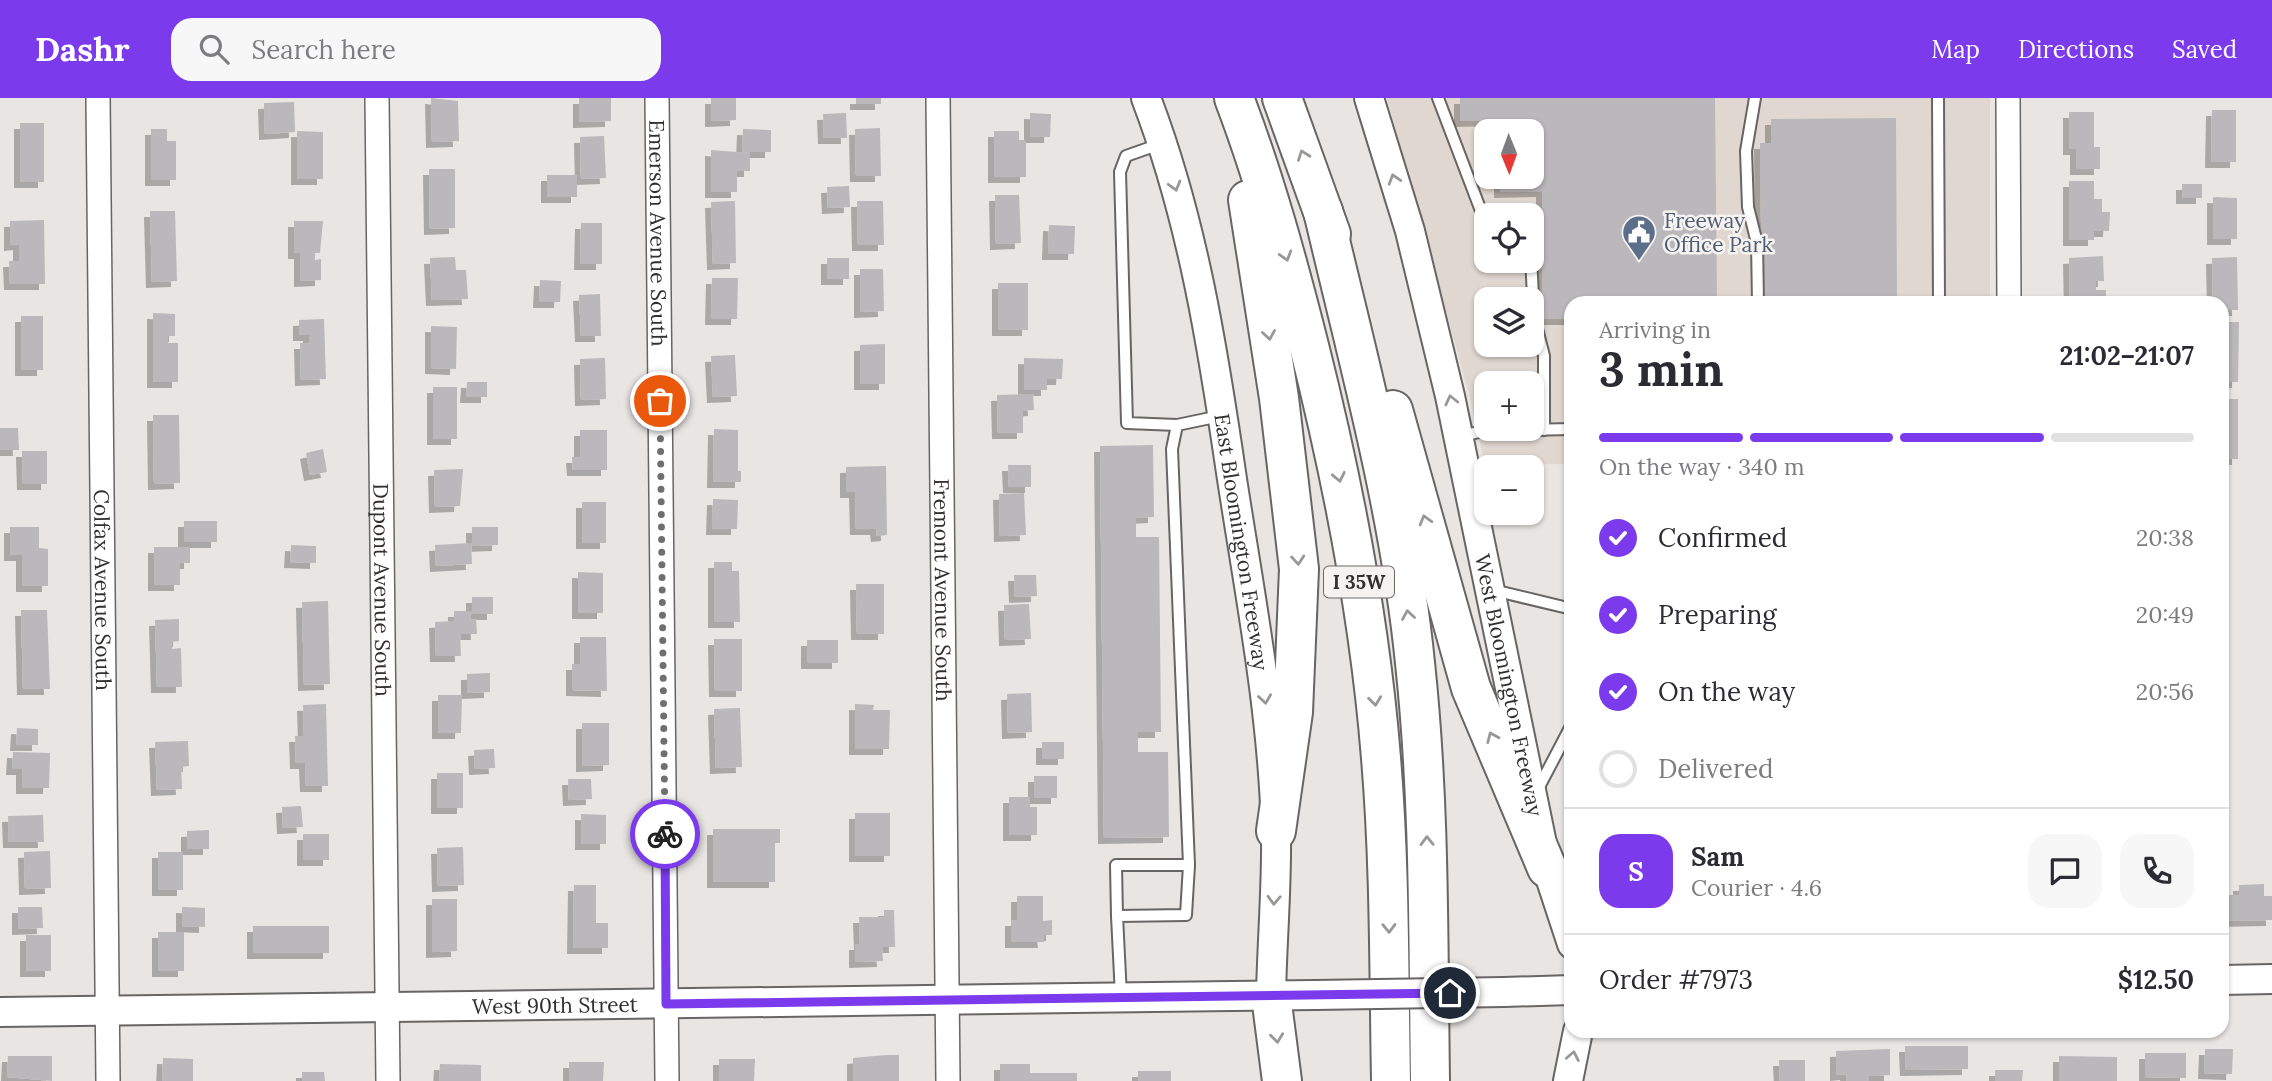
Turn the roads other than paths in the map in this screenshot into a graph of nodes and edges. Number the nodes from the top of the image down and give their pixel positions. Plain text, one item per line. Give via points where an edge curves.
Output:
1 (98, 98) edge
2 (377, 98) edge
3 (657, 98) edge
4 (938, 98) edge
5 (1146, 98) edge
6 (1233, 98) edge
7 (1282, 98) edge
8 (1438, 98) edge
9 (1755, 98) edge
10 (1938, 98) edge
11 (2008, 98) edge
12 (1373, 101) edge
13 (1163, 143) junction
14 (1478, 203) edge
15 (1323, 211) junction
16 (1532, 273) edge
17 (1758, 296) edge
18 (1939, 296) edge
19 (2009, 296) edge
20 (1544, 371) edge
21 (1223, 415) junction
22 (1177, 425) junction
23 (1544, 429) edge
24 (1564, 429) edge
25 (1474, 435) edge
26 (1459, 436) junction
27 (1492, 590) junction
28 (1564, 607) edge
29 (1564, 739) edge
30 (1533, 797) junction
31 (1276, 831) junction
32 (1189, 865) junction
33 (1547, 868) junction
34 (1117, 916) junction
35 (1564, 920) edge
36 (2272, 979) edge
37 (2229, 980) edge
38 (1564, 990) edge
39 (1271, 996) junction
40 (1121, 998) junction
41 (948, 1000) junction
42 (666, 1004) junction
43 (387, 1007) junction
44 (107, 1011) junction
45 (0, 1012) edge
46 (1577, 1038) edge
47 (108, 1081) edge
48 (388, 1081) edge
49 (667, 1081) edge
50 (948, 1081) edge
51 (1282, 1081) edge
52 (1391, 1081) edge
53 (1430, 1081) edge
54 (1569, 1081) edge

1 - 44 street, Colfax Avenue South
2 - 43 street, Dupont Avenue South
3 - 42 street, Emerson Avenue South
4 - 41 street, Fremont Avenue South
5 - 13 street, East Bloomington Freeway
6 -> 31 highway via 1279,398 1299,569 1293,712
6 -> 52 highway, I 35W via 1289,265 1356,556 1381,756 1388,867
15 -> 7 highway, I 35W
8 - 14 lane
9 - 17 lane via 1746,151
10 - 18 lane
11 - 19 street
26 -> 12 street, West Bloomington Freeway via 1410,231
13 -> 21 street, East Bloomington Freeway via 1191,240
13 - 22 lane via 1126,156 1120,172 1127,423
33 -> 15 highway via 1471,688 1388,396
53 -> 15 highway, I 35W via 1426,806 1415,661 1397,541
16 - 20 lane
21 - 22 lane
21 -> 31 street, East Bloomington Freeway via 1268,717
22 - 32 lane via 1172,449
23 - 24 lane
25 - 26 lane
26 - 27 street, West Bloomington Freeway
27 - 28 lane
27 - 30 street, West Bloomington Freeway
29 - 30 lane
30 - 33 street, West Bloomington Freeway
31 -> 39 street, East Bloomington Freeway
32 - 34 lane via 1186,915
32 - 34 lane via 1116,865
33 - 35 street, West Bloomington Freeway
34 - 40 lane
36 - 37 street
38 - 39 street, West 90th Street, bridge
39 - 40 street, West 90th Street
39 -> 51 highway
40 - 41 street, West 90th Street
41 - 42 street, West 90th Street
41 - 50 street, Fremont Avenue South
42 - 43 street, West 90th Street
42 - 49 street, Emerson Avenue South
43 - 44 street, West 90th Street
43 - 48 street, Dupont Avenue South
44 - 45 street, West 90th Street
44 - 47 street, Colfax Avenue South
54 -> 46 street

